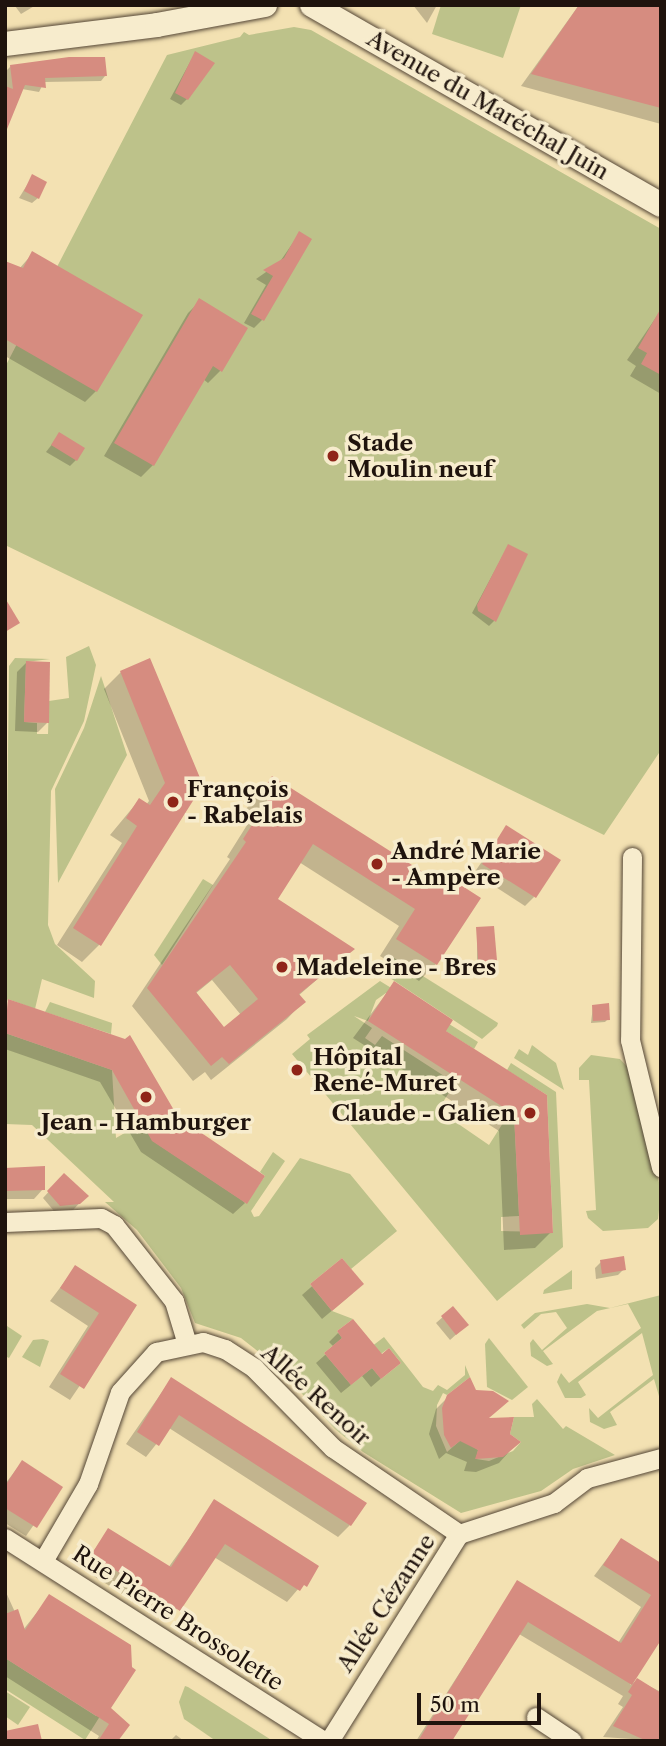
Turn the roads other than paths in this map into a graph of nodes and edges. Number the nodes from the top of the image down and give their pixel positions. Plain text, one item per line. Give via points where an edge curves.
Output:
1 (193, 5) edge
2 (312, 6) edge
3 (251, 7) edge
4 (157, 25) junction
5 (5, 44) edge
6 (661, 205) edge
7 (632, 857) dead end
8 (661, 1167) edge
9 (5, 1222) edge
10 (187, 1344) junction
11 (661, 1458) edge
12 (459, 1534) junction
13 (5, 1538) edge
14 (43, 1561) junction
15 (536, 1717) dead end
16 (327, 1741) edge
17 (572, 1741) edge

1 - 4 street
2 - 6 street, Avenue du Maréchal Juin
3 - 4 street
4 - 5 street
7 - 8 street via 630,1040
9 - 10 street via 101,1218 114,1225 174,1301
10 - 12 street, Allée Renoir via 203,1342 225,1349 254,1368 333,1448
10 - 14 street, Allée Renoir via 156,1352 120,1392 88,1484
11 - 12 street, Allée Cézanne via 587,1478 554,1503
12 - 16 street, Allée Cézanne
13 - 14 street, Rue Pierre Brossolette
14 - 16 street, Rue Pierre Brossolette
15 - 17 street

